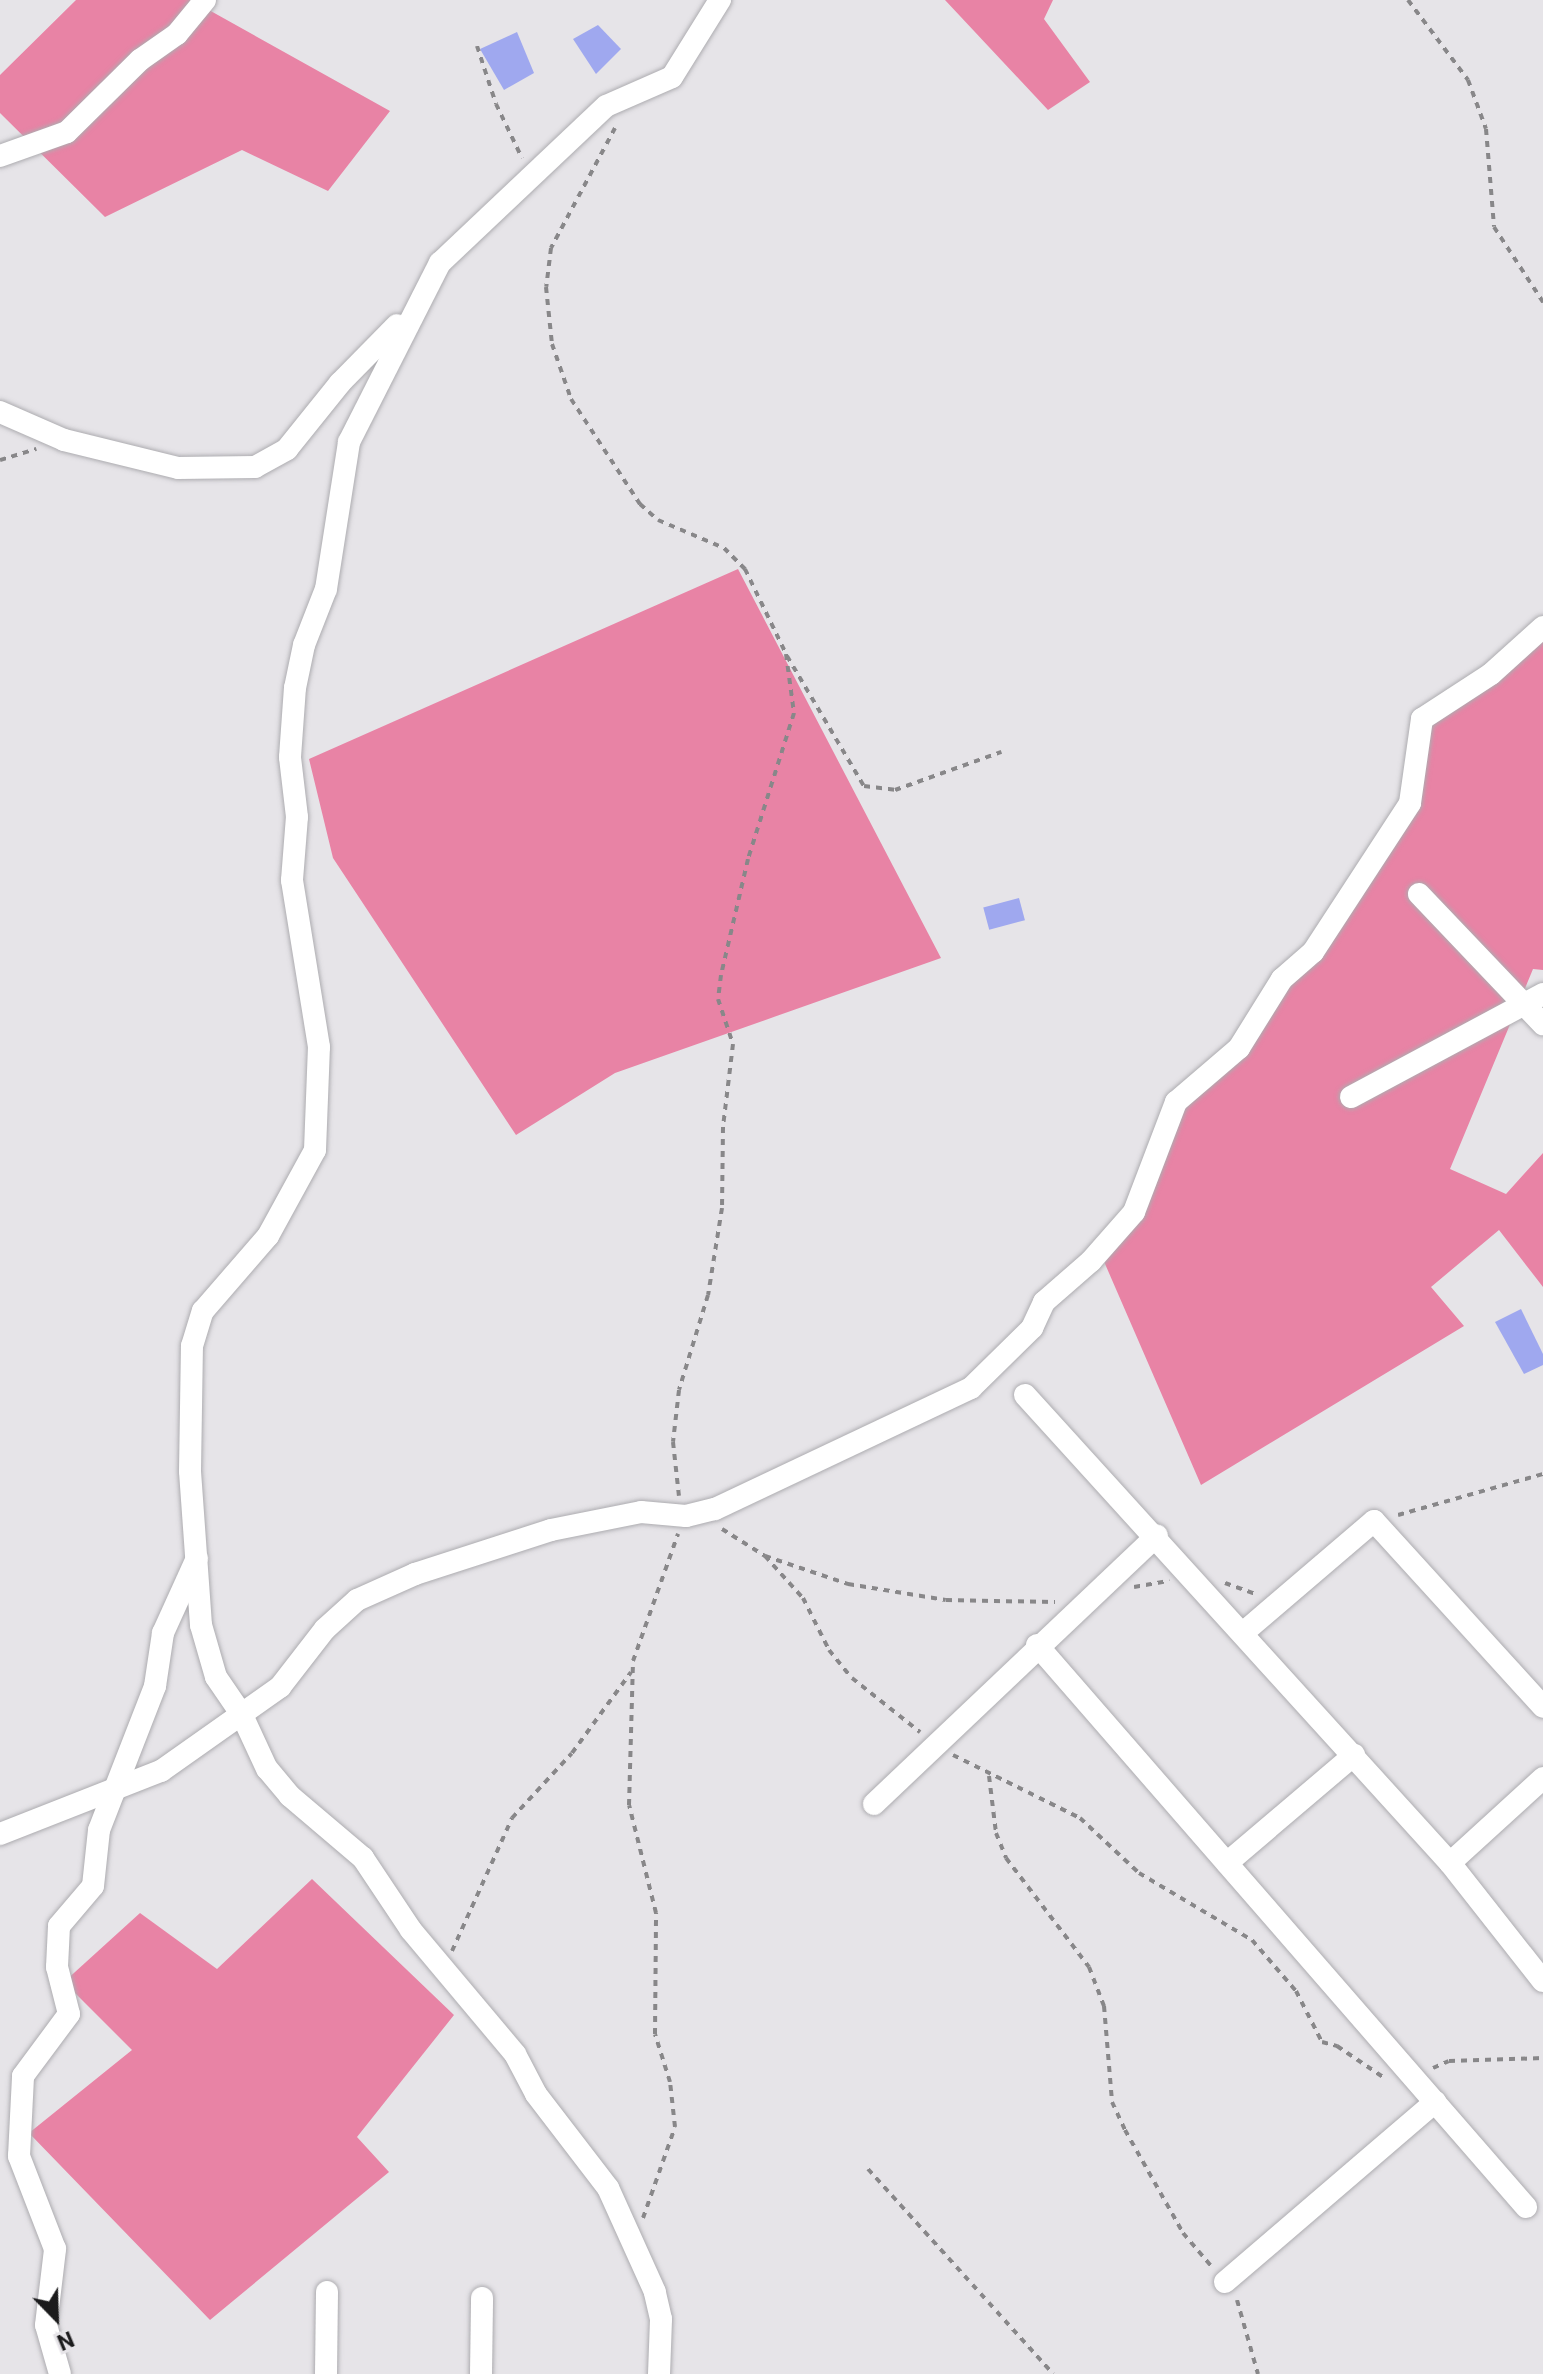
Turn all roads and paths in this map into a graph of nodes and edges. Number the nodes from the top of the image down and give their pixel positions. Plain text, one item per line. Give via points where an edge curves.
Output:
1 (205, 0) edge
2 (720, 0) edge
3 (1408, 0) edge
4 (477, 46) dead end
5 (618, 123) dead end
6 (0, 156) edge
7 (528, 179) junction
8 (1543, 302) edge
9 (416, 307) junction
10 (0, 412) edge
11 (1543, 627) edge
12 (786, 654) junction
13 (1001, 752) dead end
14 (1419, 894) dead end
15 (1533, 999) edge
16 (1543, 1024) edge
17 (1351, 1097) dead end
18 (1025, 1395) dead end
19 (686, 1516) junction
20 (1157, 1535) junction
21 (199, 1553) junction
22 (765, 1556) dead end
23 (1244, 1632) junction
24 (1037, 1645) junction
25 (633, 1670) junction
26 (1543, 1707) edge
27 (242, 1715) junction
28 (935, 1744) junction
29 (1354, 1755) junction
30 (989, 1776) junction
31 (1543, 1778) edge
32 (116, 1790) junction
33 (874, 1804) dead end
34 (0, 1834) edge
35 (1227, 1863) junction
36 (1450, 1863) junction
37 (445, 1972) junction
38 (1543, 1981) edge
39 (1543, 2058) edge
40 (1413, 2077) junction
41 (1435, 2102) junction
42 (868, 2169) dead end
43 (1526, 2207) dead end
44 (636, 2244) junction
45 (1225, 2282) junction
46 (327, 2292) dead end
47 (482, 2298) dead end
48 (60, 2374) edge
49 (326, 2374) edge
50 (481, 2374) edge
51 (659, 2374) edge
52 (1053, 2374) edge
53 (1258, 2374) edge

1 - 6 street via 177,34 140,60 67,132
2 - 7 street via 672,77 606,106
3 - 8 path via 1468,80 1486,129 1494,227
4 - 7 path
5 - 12 path via 551,248 546,287 552,344 571,399 640,504 658,520 724,548 745,569
7 - 9 street via 440,263
9 - 10 street via 340,383 287,449 255,467 178,468 64,440
9 - 21 street via 349,442 326,589 304,645 295,688 290,757 297,817 292,880 319,1047 315,1150 268,1236 203,1311 192,1346 190,1471
11 - 19 street via 1491,674 1422,719 1410,803 1313,952 1282,979 1239,1048 1176,1102 1134,1212 1091,1261 1044,1302 1032,1328 1001,1362 951,1400 849,1442 801,1473
12 - 13 path via 864,786 895,790
12 - 19 path via 794,713 748,859 719,987 733,1044 723,1127 722,1208 708,1295 679,1390 673,1442 675,1487
14 - 15 street
15 - 16 street
15 - 17 street
18 - 20 street
19 - 25 path
19 - 27 street via 641,1512 551,1530 415,1574 357,1600 325,1629 280,1687
20 - 23 street
20 - 24 street
21 - 27 street via 201,1625 216,1677
21 - 32 street via 163,1633 155,1686
22 - 28 path via 803,1598 829,1650 852,1678
23 - 26 street via 1374,1521
23 - 29 street
24 - 28 street
24 - 35 street
25 - 37 path via 572,1753 512,1818 468,1907
25 - 44 path via 629,1805 656,1913 655,2034 670,2082 675,2127
27 - 32 street via 161,1771
27 - 37 street via 267,1769 363,1858
28 - 30 path
28 - 33 street
29 - 35 street
29 - 36 street
30 - 40 path via 1080,1818 1139,1873 1252,1940 1296,1991 1322,2042 1337,2046 1388,2081
30 - 45 path via 996,1833 1006,1858 1089,1967 1104,2006 1112,2102 1125,2130 1183,2233
31 - 36 street
32 - 34 street
32 - 48 street via 99,1830 93,1886 59,1926 57,1967 69,2014 23,2076 17,2112 19,2156 55,2249 46,2325
35 - 40 street
36 - 38 street
37 - 44 street via 515,2054 536,2094 588,2156
39 - 40 path via 1449,2061
40 - 41 street
41 - 43 street
41 - 45 street
42 - 52 path
44 - 51 street via 650,2273 661,2319
45 - 53 path via 1237,2299
46 - 49 street
47 - 50 street

